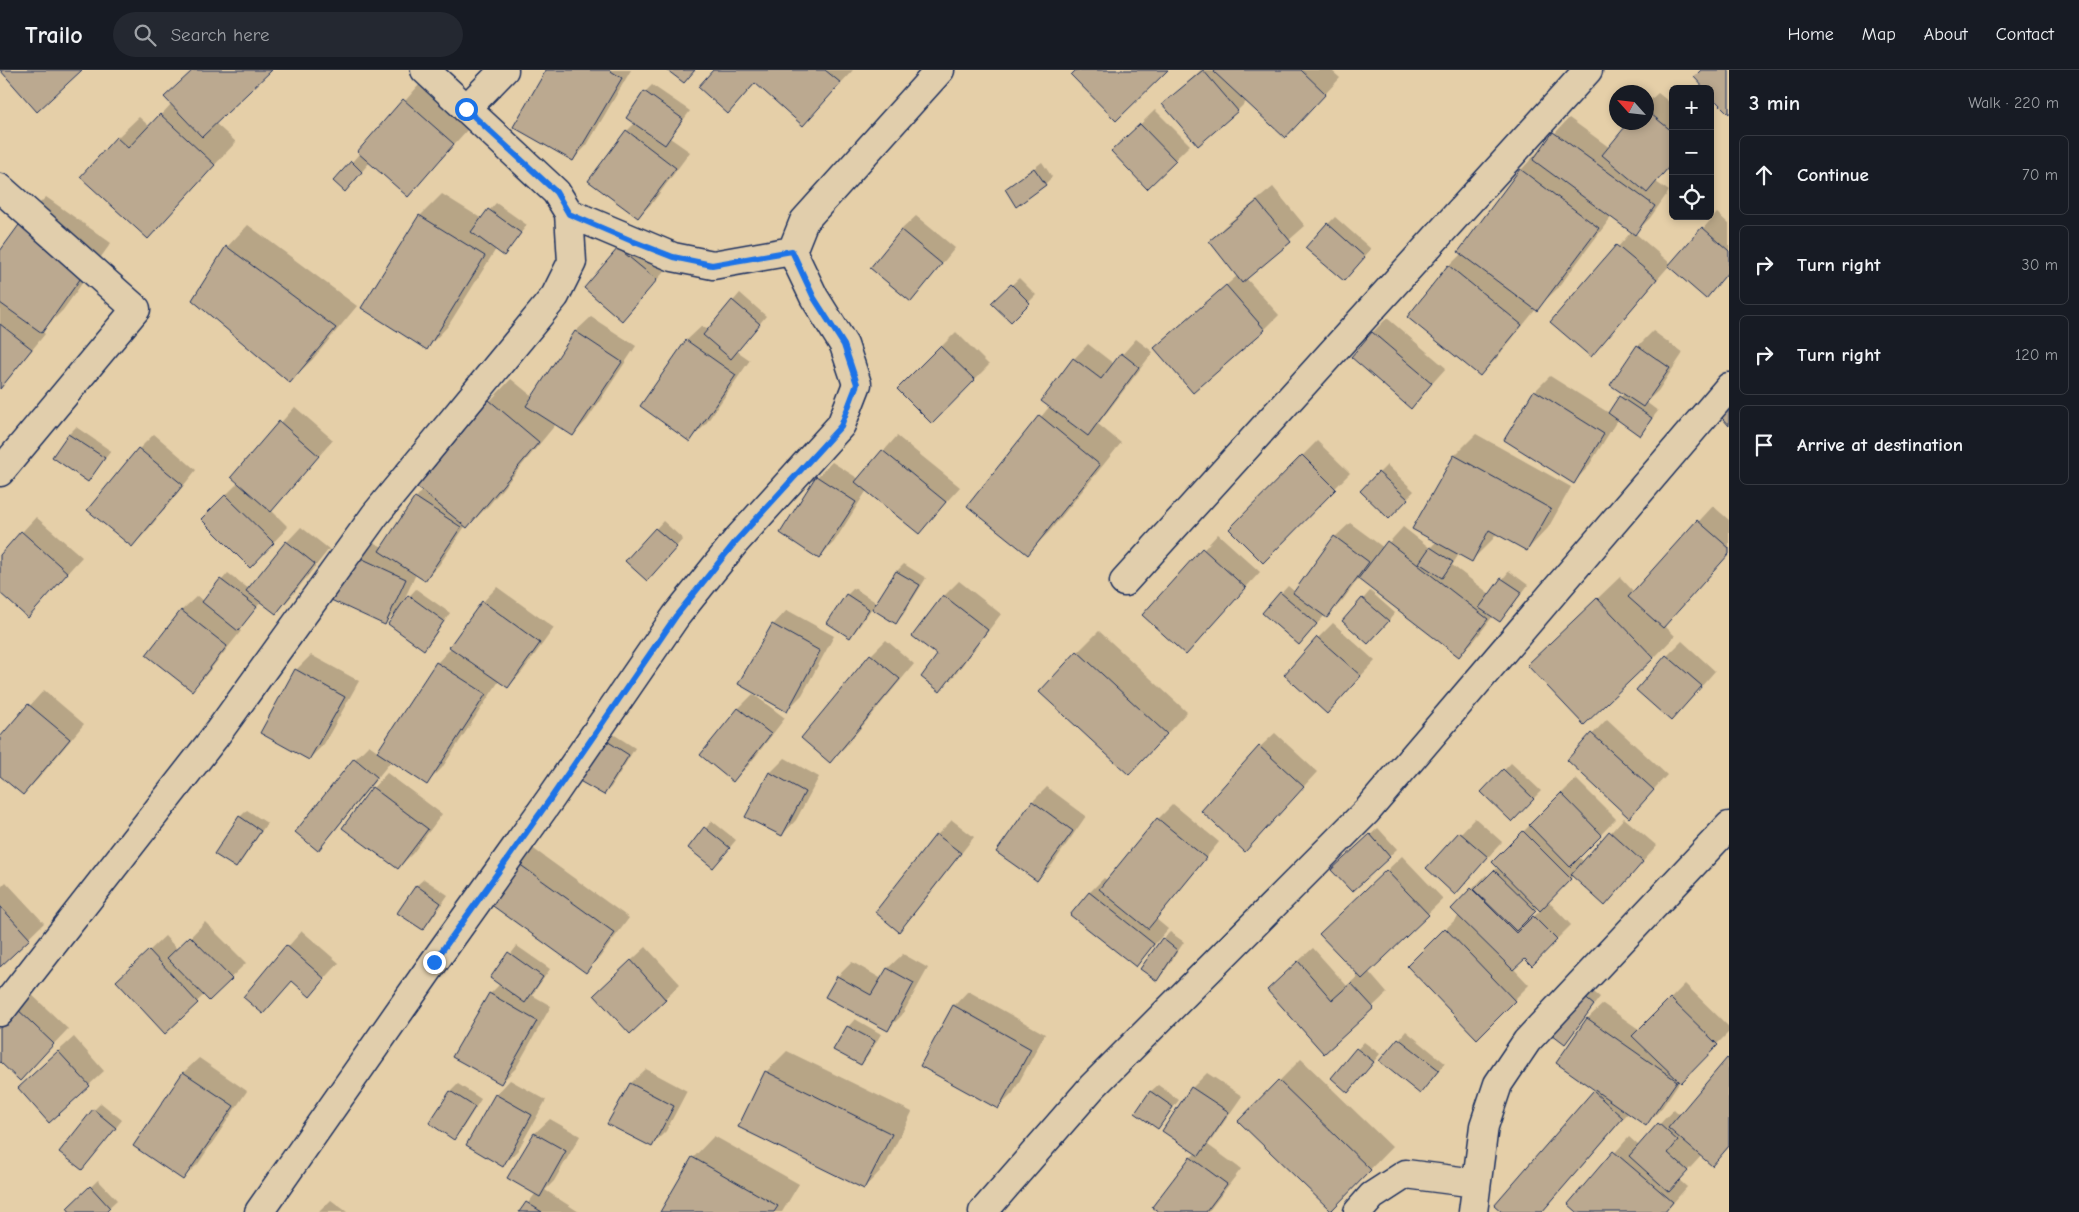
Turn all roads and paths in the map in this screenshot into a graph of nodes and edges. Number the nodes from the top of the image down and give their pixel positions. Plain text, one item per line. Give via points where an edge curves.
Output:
1 (426, 70) edge
2 (504, 70) edge
3 (940, 70) edge
4 (1588, 70) edge
5 (466, 109) junction
6 (0, 188) edge
7 (569, 214) junction
8 (792, 251) junction
9 (1729, 387) edge
10 (0, 472) edge
11 (1124, 582) dead end
12 (1729, 826) edge
13 (0, 1012) edge
14 (1476, 1182) junction
15 (259, 1212) edge
16 (984, 1212) edge
17 (1358, 1212) edge
18 (1473, 1212) edge

1 - 5 street
2 - 5 street
3 - 8 street via 804,221
4 - 11 street
5 - 7 street via 556,192
6 - 10 street via 136,309
7 - 8 street via 673,257 712,265
7 - 13 street via 572,262 555,296 375,515 214,738
8 - 15 street via 814,298 844,345 857,384 841,426 736,541 676,616
9 - 16 street via 1368,811 1092,1087
12 - 14 street via 1527,1041 1498,1084 1484,1126
14 - 17 street via 1406,1174 1372,1196
14 - 18 street

